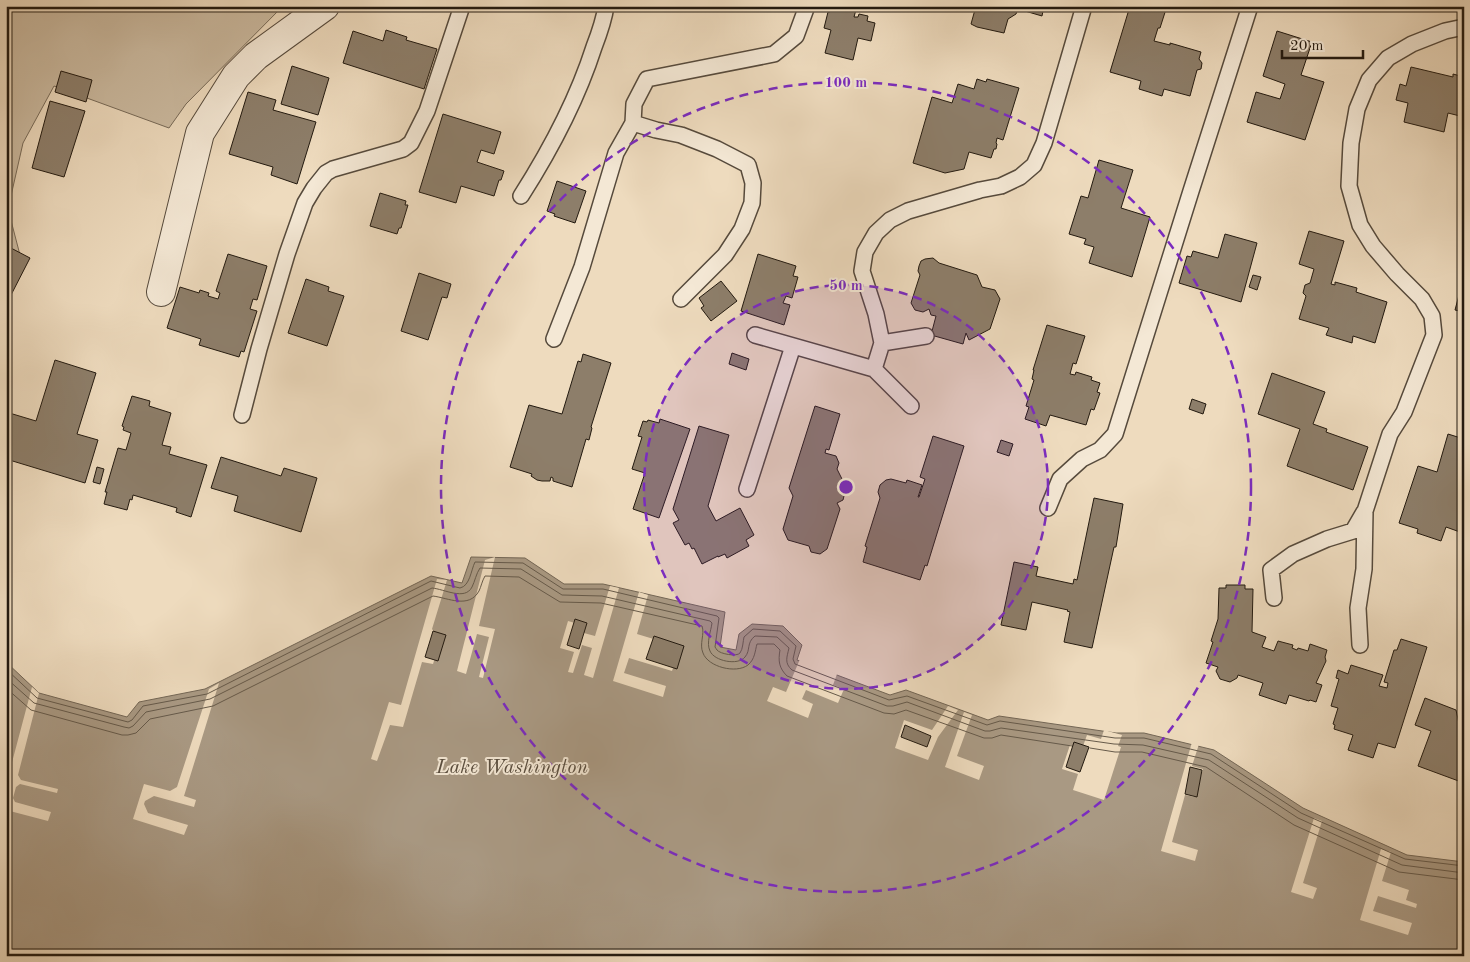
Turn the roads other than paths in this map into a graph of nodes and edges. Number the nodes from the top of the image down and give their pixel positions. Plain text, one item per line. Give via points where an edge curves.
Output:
1 (325, 6) edge
2 (462, 6) edge
3 (606, 6) edge
4 (807, 6) edge
5 (1084, 6) edge
6 (1250, 6) edge
7 (1464, 27) edge
8 (633, 123) junction
9 (520, 196) dead end
10 (161, 292) dead end
11 (681, 299) dead end
12 (755, 335) dead end
13 (926, 336) dead end
14 (554, 339) dead end
15 (882, 343) junction
16 (793, 346) junction
17 (874, 369) junction
18 (911, 406) dead end
19 (242, 415) dead end
20 (747, 489) dead end
21 (1048, 508) dead end
22 (1365, 511) junction
23 (1274, 598) dead end
24 (1360, 645) dead end

1 - 10 street via 256,56 236,76 200,133
2 - 19 lane via 427,111 410,143 403,149 326,173 305,203 287,254
3 - 9 lane via 572,105 554,142
4 - 8 lane via 796,36 774,54 647,79 634,104
5 - 15 lane via 1044,143 1034,165 1020,177 1001,186 908,211 890,220 876,233 865,252 862,271
6 - 21 lane via 1115,434 1100,450 1082,459 1060,479
7 - 22 lane via 1412,44 1388,58 1369,80 1357,109 1349,186 1360,225 1373,246 1422,299 1432,316 1434,334 1404,412 1390,434
8 - 11 lane via 681,135 718,149 748,165 753,183 752,203 742,229 725,255
8 - 14 lane via 616,153 582,267
12 - 16 lane
13 - 15 lane
15 - 17 lane
16 - 17 lane
16 - 20 lane
17 - 18 lane
22 - 23 lane via 1353,531 1293,554 1271,570
22 - 24 lane via 1364,569 1358,608

